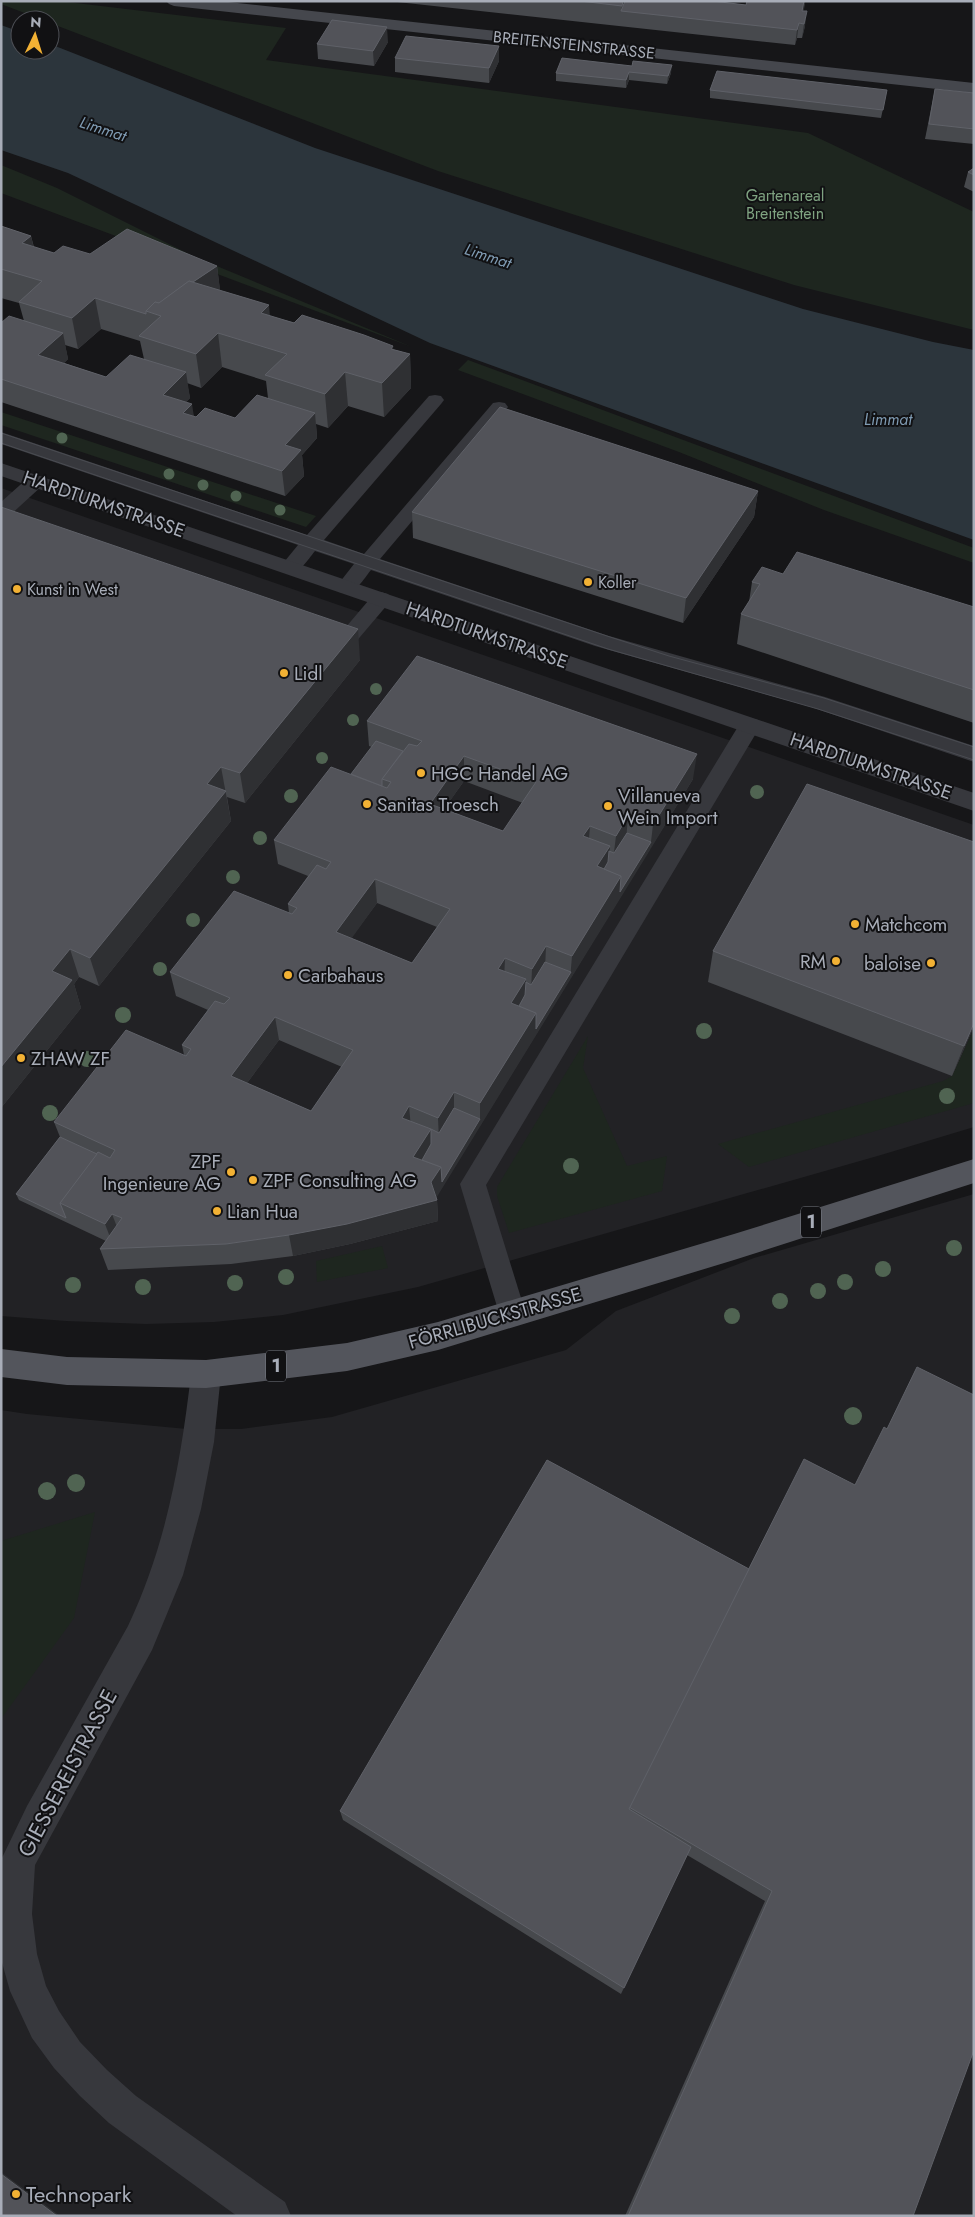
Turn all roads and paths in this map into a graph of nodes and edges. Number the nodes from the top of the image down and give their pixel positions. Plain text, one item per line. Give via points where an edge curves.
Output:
1 (174, 1) edge
2 (974, 88) edge
3 (435, 400) dead end
4 (499, 407) edge
5 (1, 438) edge
6 (1, 469) edge
7 (36, 481) junction
8 (1, 513) edge
9 (310, 543) junction
10 (367, 562) junction
11 (290, 567) junction
12 (346, 587) junction
13 (380, 599) junction
14 (336, 652) edge
15 (750, 725) junction
16 (974, 754) edge
17 (974, 802) edge
18 (974, 1171) edge
19 (512, 1314) junction
20 (1, 1363) edge
21 (206, 1374) junction
22 (271, 2216) edge

1 - 2 street, BREITENSTEINSTRASSE
3 - 9 lane
4 - 10 lane
5 - 9 lane, HARDTURMSTRASSE
6 - 7 street, HARDTURMSTRASSE
7 - 8 lane
7 - 11 street, HARDTURMSTRASSE
9 - 10 lane, HARDTURMSTRASSE
9 - 11 lane
10 - 12 lane
10 - 16 lane, HARDTURMSTRASSE via 602,641 818,702
11 - 12 street, HARDTURMSTRASSE
12 - 13 street, HARDTURMSTRASSE
13 - 14 lane
13 - 15 street, HARDTURMSTRASSE
15 - 17 street, HARDTURMSTRASSE
15 - 19 lane via 473,1184
18 - 19 main road, FÖRRLIBUCKSTRASSE / 1
19 - 21 main road, FÖRRLIBUCKSTRASSE / 1 via 347,1358
20 - 21 main road, FÖRRLIBUCKSTRASSE / 1 via 68,1371
21 - 22 street, GIESSEREISTRASSE via 194,1469 169,1570 152,1615 28,1842 8,1895 4,1920 5,1947 11,1978 22,2005 40,2034 66,2063 100,2094

